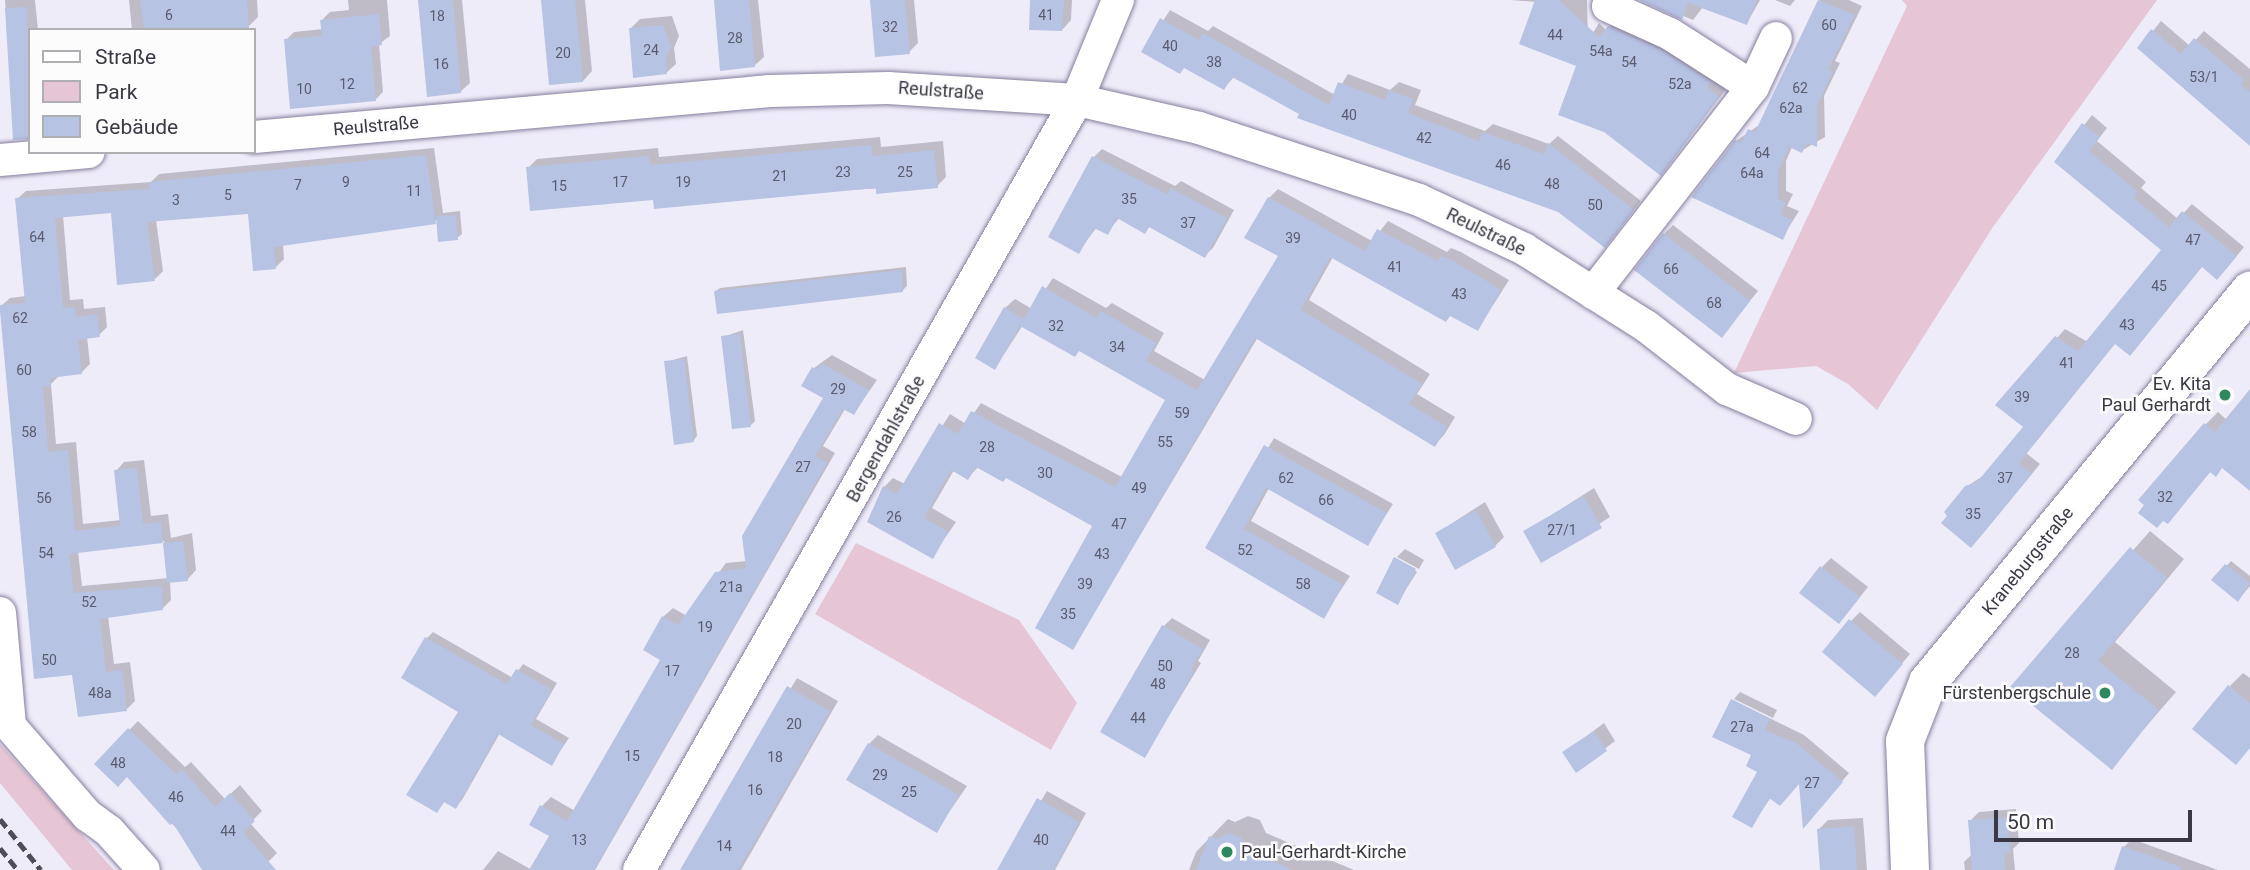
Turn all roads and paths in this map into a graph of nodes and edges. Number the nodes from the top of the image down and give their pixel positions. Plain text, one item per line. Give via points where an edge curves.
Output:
1 (1118, 0) edge
2 (1608, 6) dead end
3 (1776, 38) dead end
4 (1753, 87) junction
5 (1077, 100) junction
6 (256, 137) edge
7 (67, 154) edge
8 (0, 160) edge
9 (2250, 291) edge
10 (1593, 293) junction
11 (1796, 419) dead end
12 (0, 613) edge
13 (144, 870) edge
14 (639, 870) edge
15 (1910, 870) edge

1 - 5 street, Bergendahlstraße
2 - 4 street via 1670,34
3 - 4 street
4 - 10 street
5 - 6 street, Reulstraße via 888,88 770,91
5 - 10 street, Reulstraße via 1199,128 1419,200 1524,249
5 - 14 street, Bergendahlstraße
7 - 8 street
9 - 15 street, Kraneburgstraße via 1928,682 1905,741
10 - 11 street, Reulstraße via 1646,326 1727,389
12 - 13 street via 10,726 87,815 109,831

